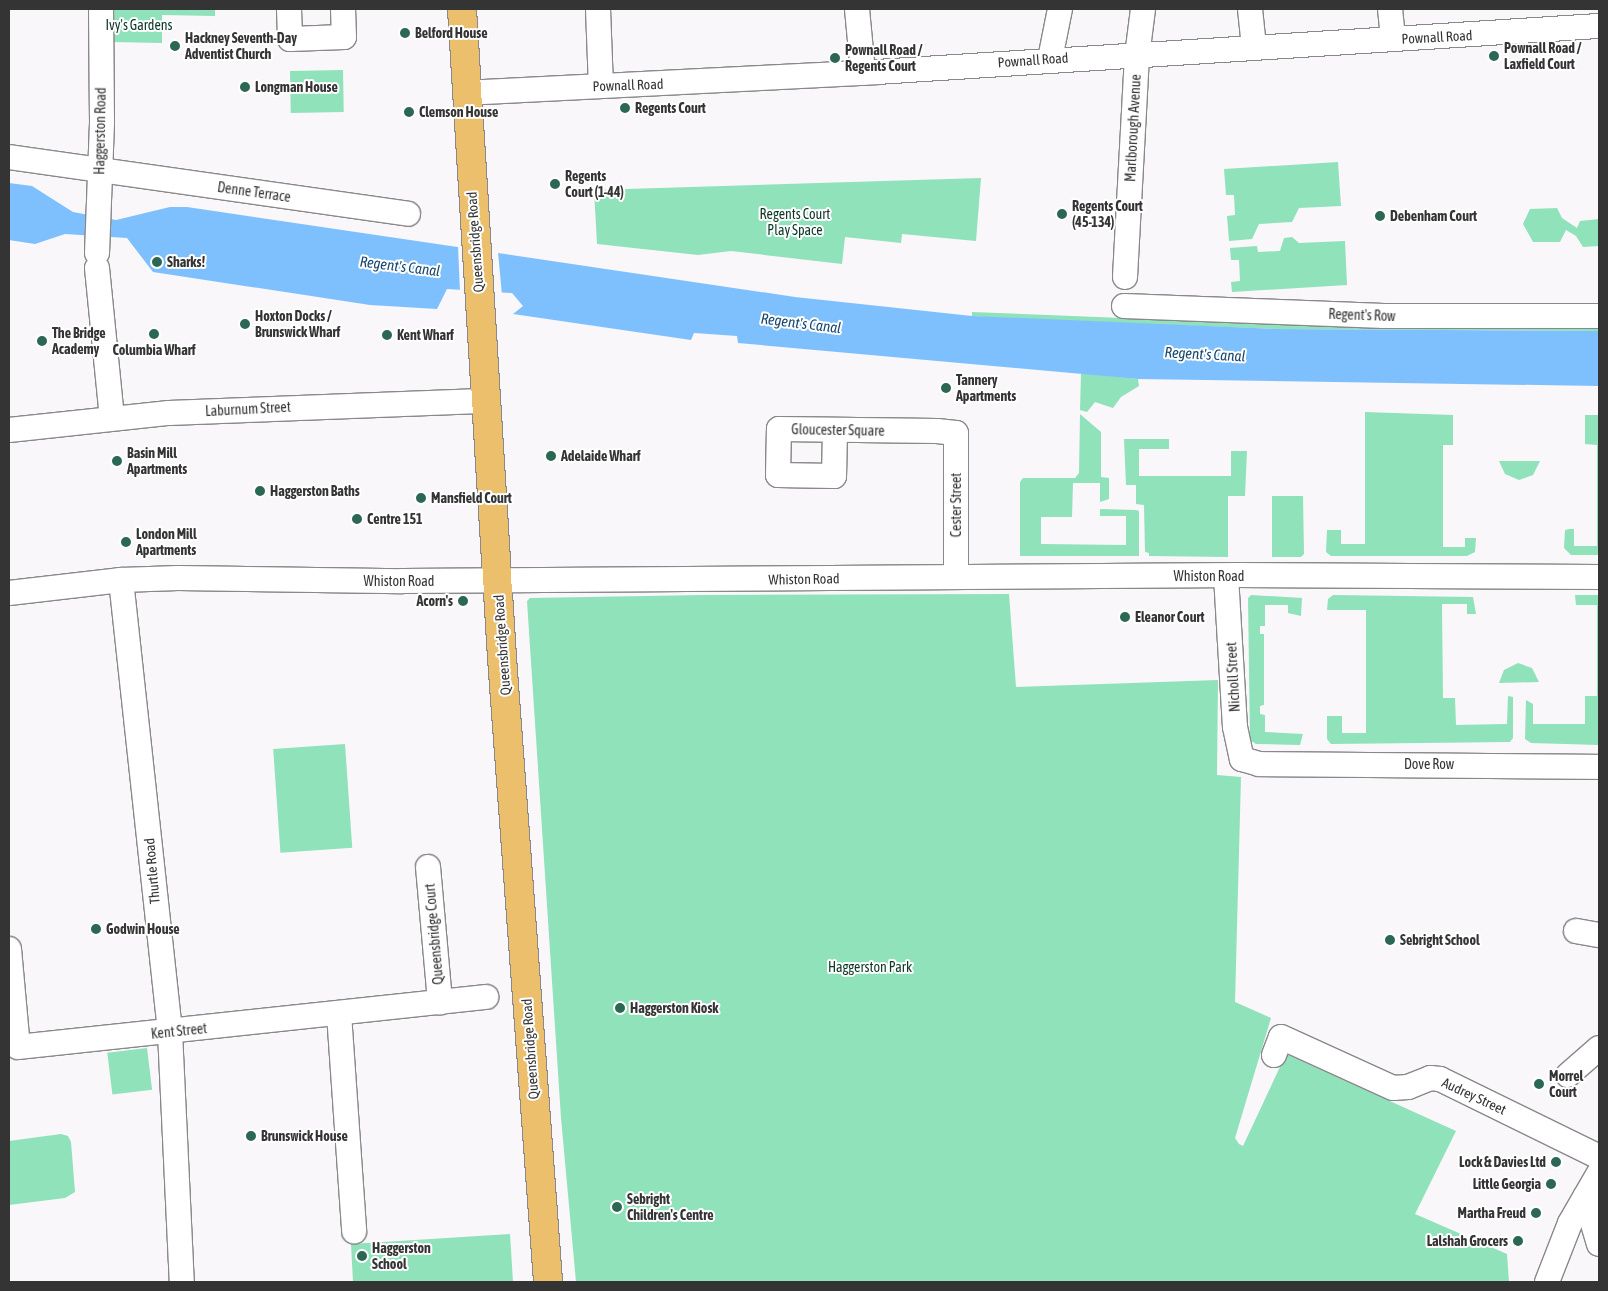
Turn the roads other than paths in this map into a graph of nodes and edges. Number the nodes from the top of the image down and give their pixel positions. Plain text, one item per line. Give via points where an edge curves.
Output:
1 (101, 9) edge
2 (289, 9) edge
3 (343, 9) edge
4 (462, 9) edge
5 (598, 9) edge
6 (857, 9) edge
7 (1060, 9) edge
8 (1143, 9) edge
9 (1250, 9) edge
10 (1390, 9) edge
11 (1599, 26) edge
12 (1393, 39) junction
13 (1254, 47) junction
14 (1137, 56) junction
15 (1050, 59) junction
16 (863, 73) junction
17 (601, 86) junction
18 (466, 93) junction
19 (9, 156) edge
20 (100, 172) junction
21 (408, 214) dead end
22 (1125, 276) dead end
23 (1124, 306) dead end
24 (1599, 316) edge
25 (488, 401) junction
26 (112, 418) junction
27 (9, 430) edge
28 (835, 430) dead end
29 (956, 433) joint
30 (1226, 576) junction
31 (956, 577) junction
32 (1599, 577) edge
33 (121, 580) junction
34 (497, 580) junction
35 (9, 593) edge
36 (1259, 764) joint
37 (1599, 767) edge
38 (428, 867) dead end
39 (1576, 931) dead end
40 (1599, 935) edge
41 (9, 949) edge
42 (486, 997) dead end
43 (440, 1002) junction
44 (339, 1014) junction
45 (170, 1032) junction
46 (1599, 1048) edge
47 (1274, 1055) dead end
48 (1568, 1075) dead end
49 (1599, 1157) edge
50 (1599, 1173) edge
51 (1585, 1197) junction
52 (354, 1230) dead end
53 (1599, 1244) edge
54 (182, 1282) edge
55 (548, 1282) edge
56 (1547, 1282) edge

1 - 20 street, Haggerston Road
2 - 3 street via 290,38 344,38
4 - 18 main road, Queensbridge Road
5 - 17 street
6 - 16 street
7 - 15 street
8 - 14 street, Marlborough Avenue
9 - 13 street
10 - 12 street
11 - 12 street, Pownall Road
12 - 13 street, Pownall Road
13 - 14 street, Pownall Road
14 - 15 street, Pownall Road
14 - 22 street, Marlborough Avenue
15 - 16 street, Pownall Road
16 - 17 street, Pownall Road
17 - 18 street, Pownall Road
18 - 25 main road, Queensbridge Road via 482,357 486,365
19 - 20 street, Denne Terrace via 84,166
20 - 21 street, Denne Terrace
20 - 26 street, Haggerston Road via 97,261
23 - 24 street, Regent's Row via 1384,316
25 - 26 street, Laburnum Street via 213,410
25 - 34 main road, Queensbridge Road
26 - 27 street, Laburnum Street
28 - 29 street, Gloucester Square via 834,476 778,475 779,428
29 - 31 street, Cester Street
30 - 31 street, Whiston Road
30 - 32 street, Whiston Road
30 - 36 street, Nicholl Street via 1237,748 1242,759
31 - 34 street, Whiston Road
33 - 34 street, Whiston Road
33 - 35 street, Whiston Road
33 - 45 street, Thurtle Road
34 - 55 main road, Queensbridge Road
36 - 37 street, Dove Row
38 - 43 street, Queensbridge Court
39 - 40 street
41 - 45 street, Kent Street via 18,1047
42 - 43 street, Kent Street
43 - 44 street, Kent Street
44 - 45 street, Kent Street
44 - 52 street
45 - 54 street, Thurtle Road
46 - 48 street
47 - 49 street, Audrey Street via 1281,1037 1393,1088 1408,1087 1430,1078 1440,1079
50 - 51 street
51 - 53 street
51 - 56 street via 1570,1223

